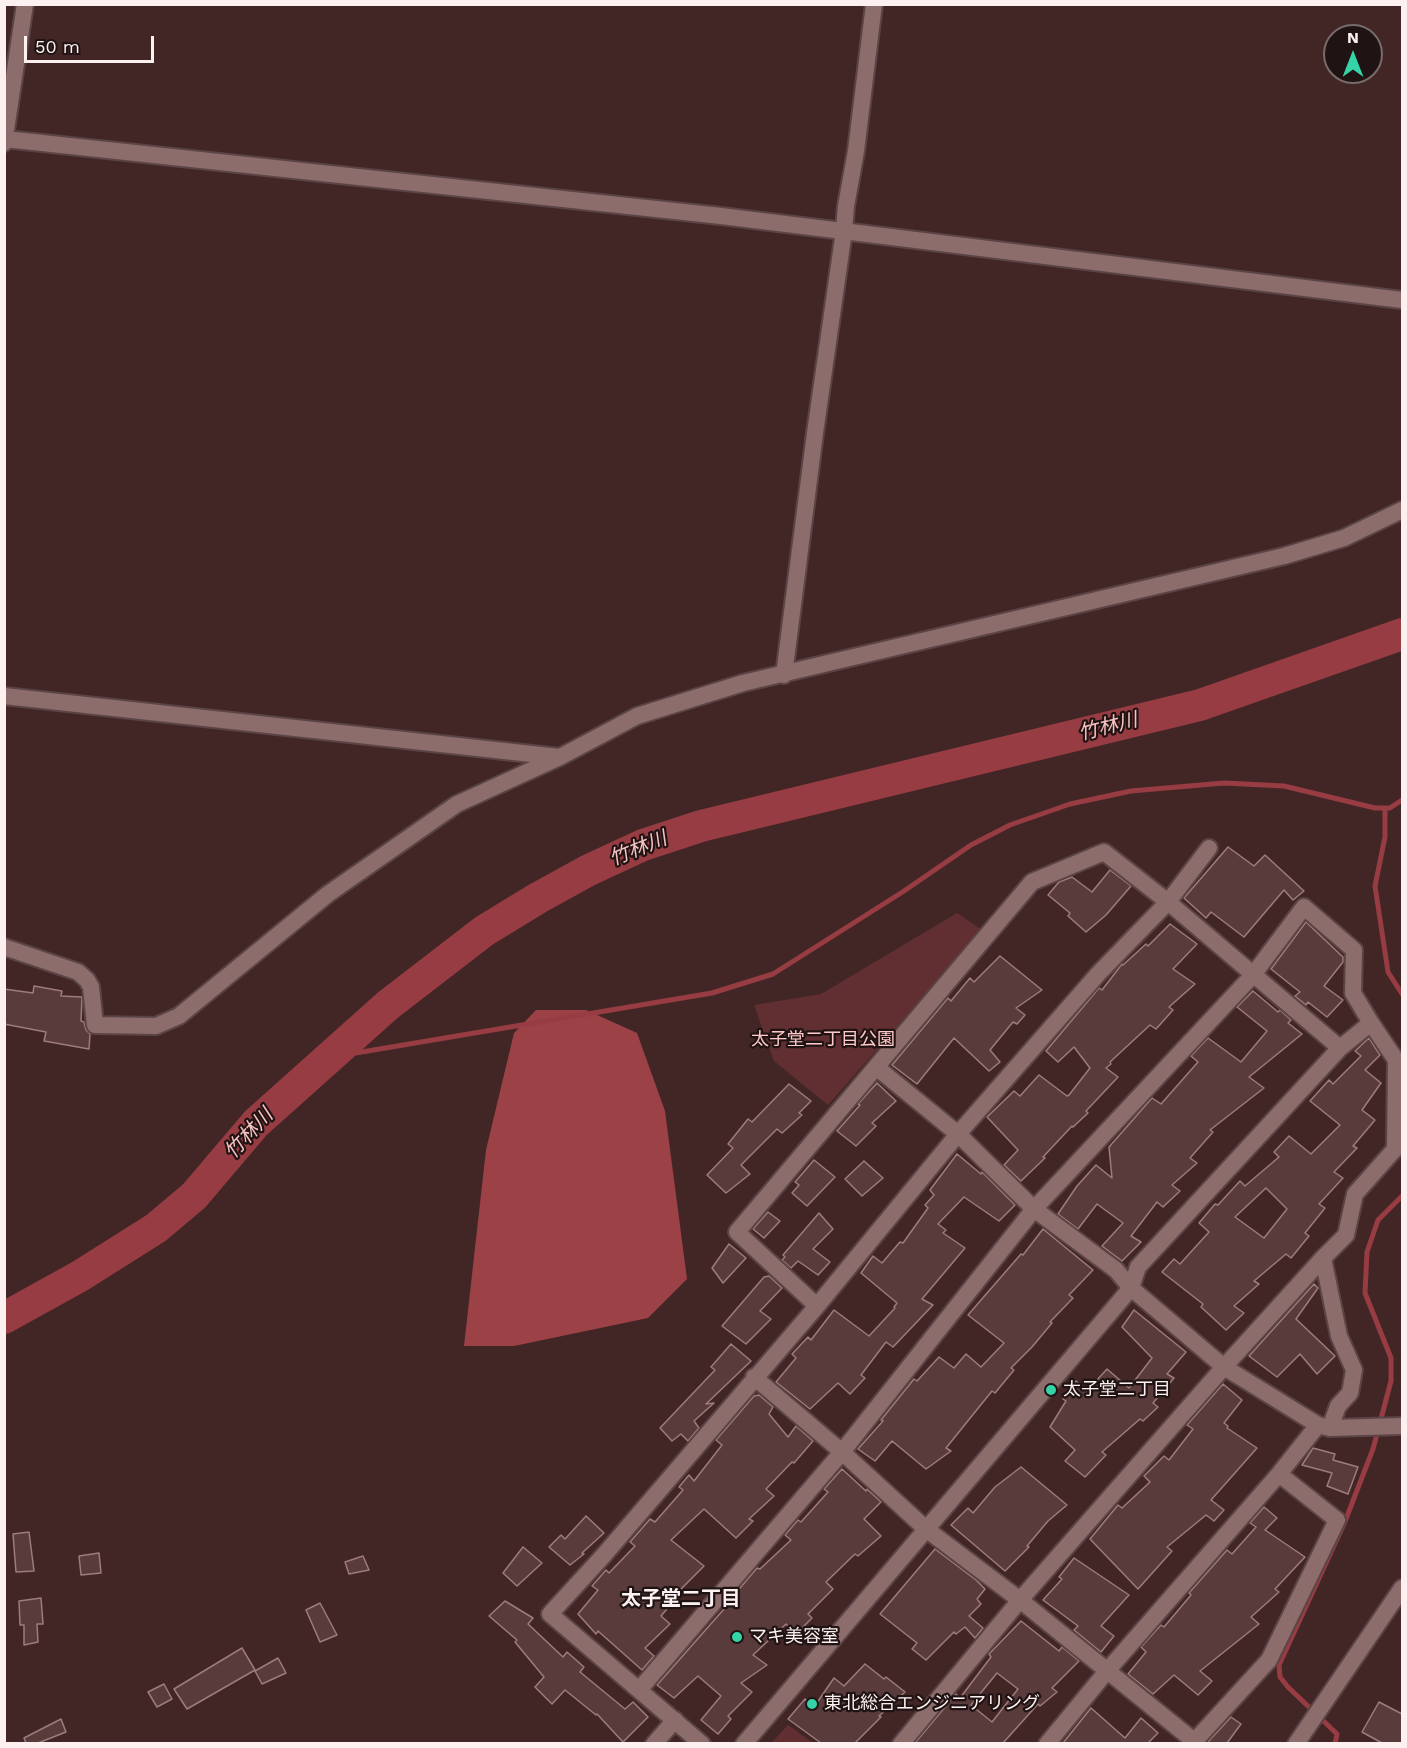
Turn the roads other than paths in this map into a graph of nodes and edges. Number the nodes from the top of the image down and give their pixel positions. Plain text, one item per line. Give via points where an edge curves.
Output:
1 (25, 4) edge
2 (874, 4) edge
3 (5, 141) edge
4 (844, 231) junction
5 (1402, 300) edge
6 (1402, 510) edge
7 (784, 675) junction
8 (4, 696) edge
9 (560, 758) junction
10 (1209, 848) dead end
11 (1168, 902) junction
12 (4, 947) edge
13 (1253, 975) junction
14 (1371, 1023) junction
15 (1340, 1048) junction
16 (876, 1067) junction
17 (958, 1134) junction
18 (1034, 1209) junction
19 (1323, 1258) junction
20 (1131, 1288) junction
21 (817, 1306) junction
22 (1224, 1367) junction
23 (754, 1377) junction
24 (1402, 1426) edge
25 (1324, 1427) junction
26 (842, 1452) junction
27 (1279, 1474) junction
28 (926, 1529) junction
29 (1402, 1588) edge
30 (1020, 1600) junction
31 (1107, 1671) junction
32 (639, 1690) junction
33 (675, 1720) junction
34 (1193, 1742) edge
35 (654, 1743) edge
36 (702, 1743) edge
37 (744, 1743) edge
38 (901, 1743) edge
39 (1047, 1743) edge
40 (1296, 1743) edge

1 - 3 street
2 - 4 street
3 - 4 street
4 - 5 street
4 - 7 street
6 - 7 street via 1344,538 1284,556
7 - 9 street via 743,683 637,716
8 - 9 street
9 - 12 street via 457,804 328,894 178,1016 156,1026 95,1025 91,987 78,972
10 - 11 street
11 - 13 street
11 - 16 street via 1104,852 1032,882
11 - 17 street via 1098,974
13 - 14 street via 1304,907 1354,950 1353,993
13 - 15 street
13 - 18 street
14 - 15 street
14 - 19 street via 1396,1059 1395,1149 1355,1194 1346,1234
15 - 20 street via 1138,1267
16 - 17 street
16 - 21 street via 737,1232
17 - 18 street
17 - 21 street
18 - 20 street via 1116,1270
18 - 26 street
19 - 22 street
19 - 25 street via 1339,1336 1354,1370 1350,1393
20 - 22 street
20 - 28 street
21 - 23 street
22 - 25 street
22 - 30 street
23 - 26 street
23 - 32 street via 550,1614
24 - 25 street
25 - 27 street
26 - 28 street
26 - 32 street
27 - 31 street
27 - 34 street via 1337,1520 1269,1660
28 - 30 street
28 - 37 street
29 - 40 street
30 - 31 street
30 - 38 street
31 - 34 street
31 - 39 street
32 - 33 street
33 - 35 street
33 - 36 street

